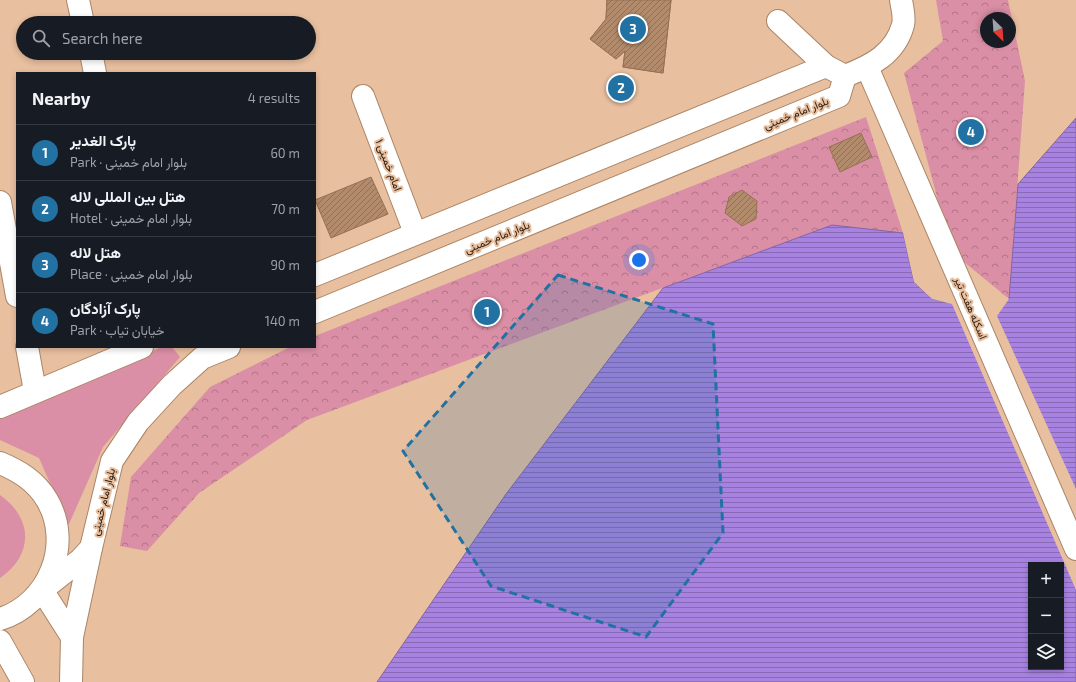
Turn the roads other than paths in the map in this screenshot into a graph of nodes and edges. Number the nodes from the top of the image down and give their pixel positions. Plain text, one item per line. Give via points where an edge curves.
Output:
1 (78, 0) edge
2 (901, 0) edge
3 (81, 16) edge
4 (778, 21) dead end
5 (92, 60) edge
6 (826, 66) junction
7 (867, 67) junction
8 (95, 72) edge
9 (845, 76) junction
10 (363, 96) dead end
11 (0, 202) edge
12 (415, 233) junction
13 (316, 275) edge
14 (10, 285) edge
15 (316, 312) edge
16 (27, 348) edge
17 (140, 348) edge
18 (224, 348) edge
19 (200, 353) edge
20 (35, 391) junction
21 (0, 407) edge
22 (0, 463) edge
23 (91, 548) junction
24 (1076, 549) edge
25 (42, 590) junction
26 (0, 619) edge
27 (72, 637) junction
28 (0, 641) edge
29 (23, 682) edge
30 (71, 682) edge

1 - 3 main road
2 - 7 main road via 904,24 890,50
4 - 6 main road
5 - 8 main road
6 - 9 main road
6 - 12 main road
7 - 9 main road
7 - 24 main road, اسکله هفت تیر
9 - 15 main road, بلوار امام خمینی via 839,96
10 - 12 main road, امام خمینی ۱
11 - 14 main road
12 - 13 main road
16 - 20 main road
17 - 20 main road
18 - 19 main road, بلوار امام خمینی
19 - 23 main road, بلوار امام خمینی via 138,422 112,461
20 - 21 main road
22 - 25 main road via 18,471 35,484 47,500 55,519 58,540 56,560
23 - 25 main road, بلوار امام خمینی
23 - 27 main road
25 - 26 main road via 27,605
25 - 27 main road
27 - 30 main road
28 - 29 main road

